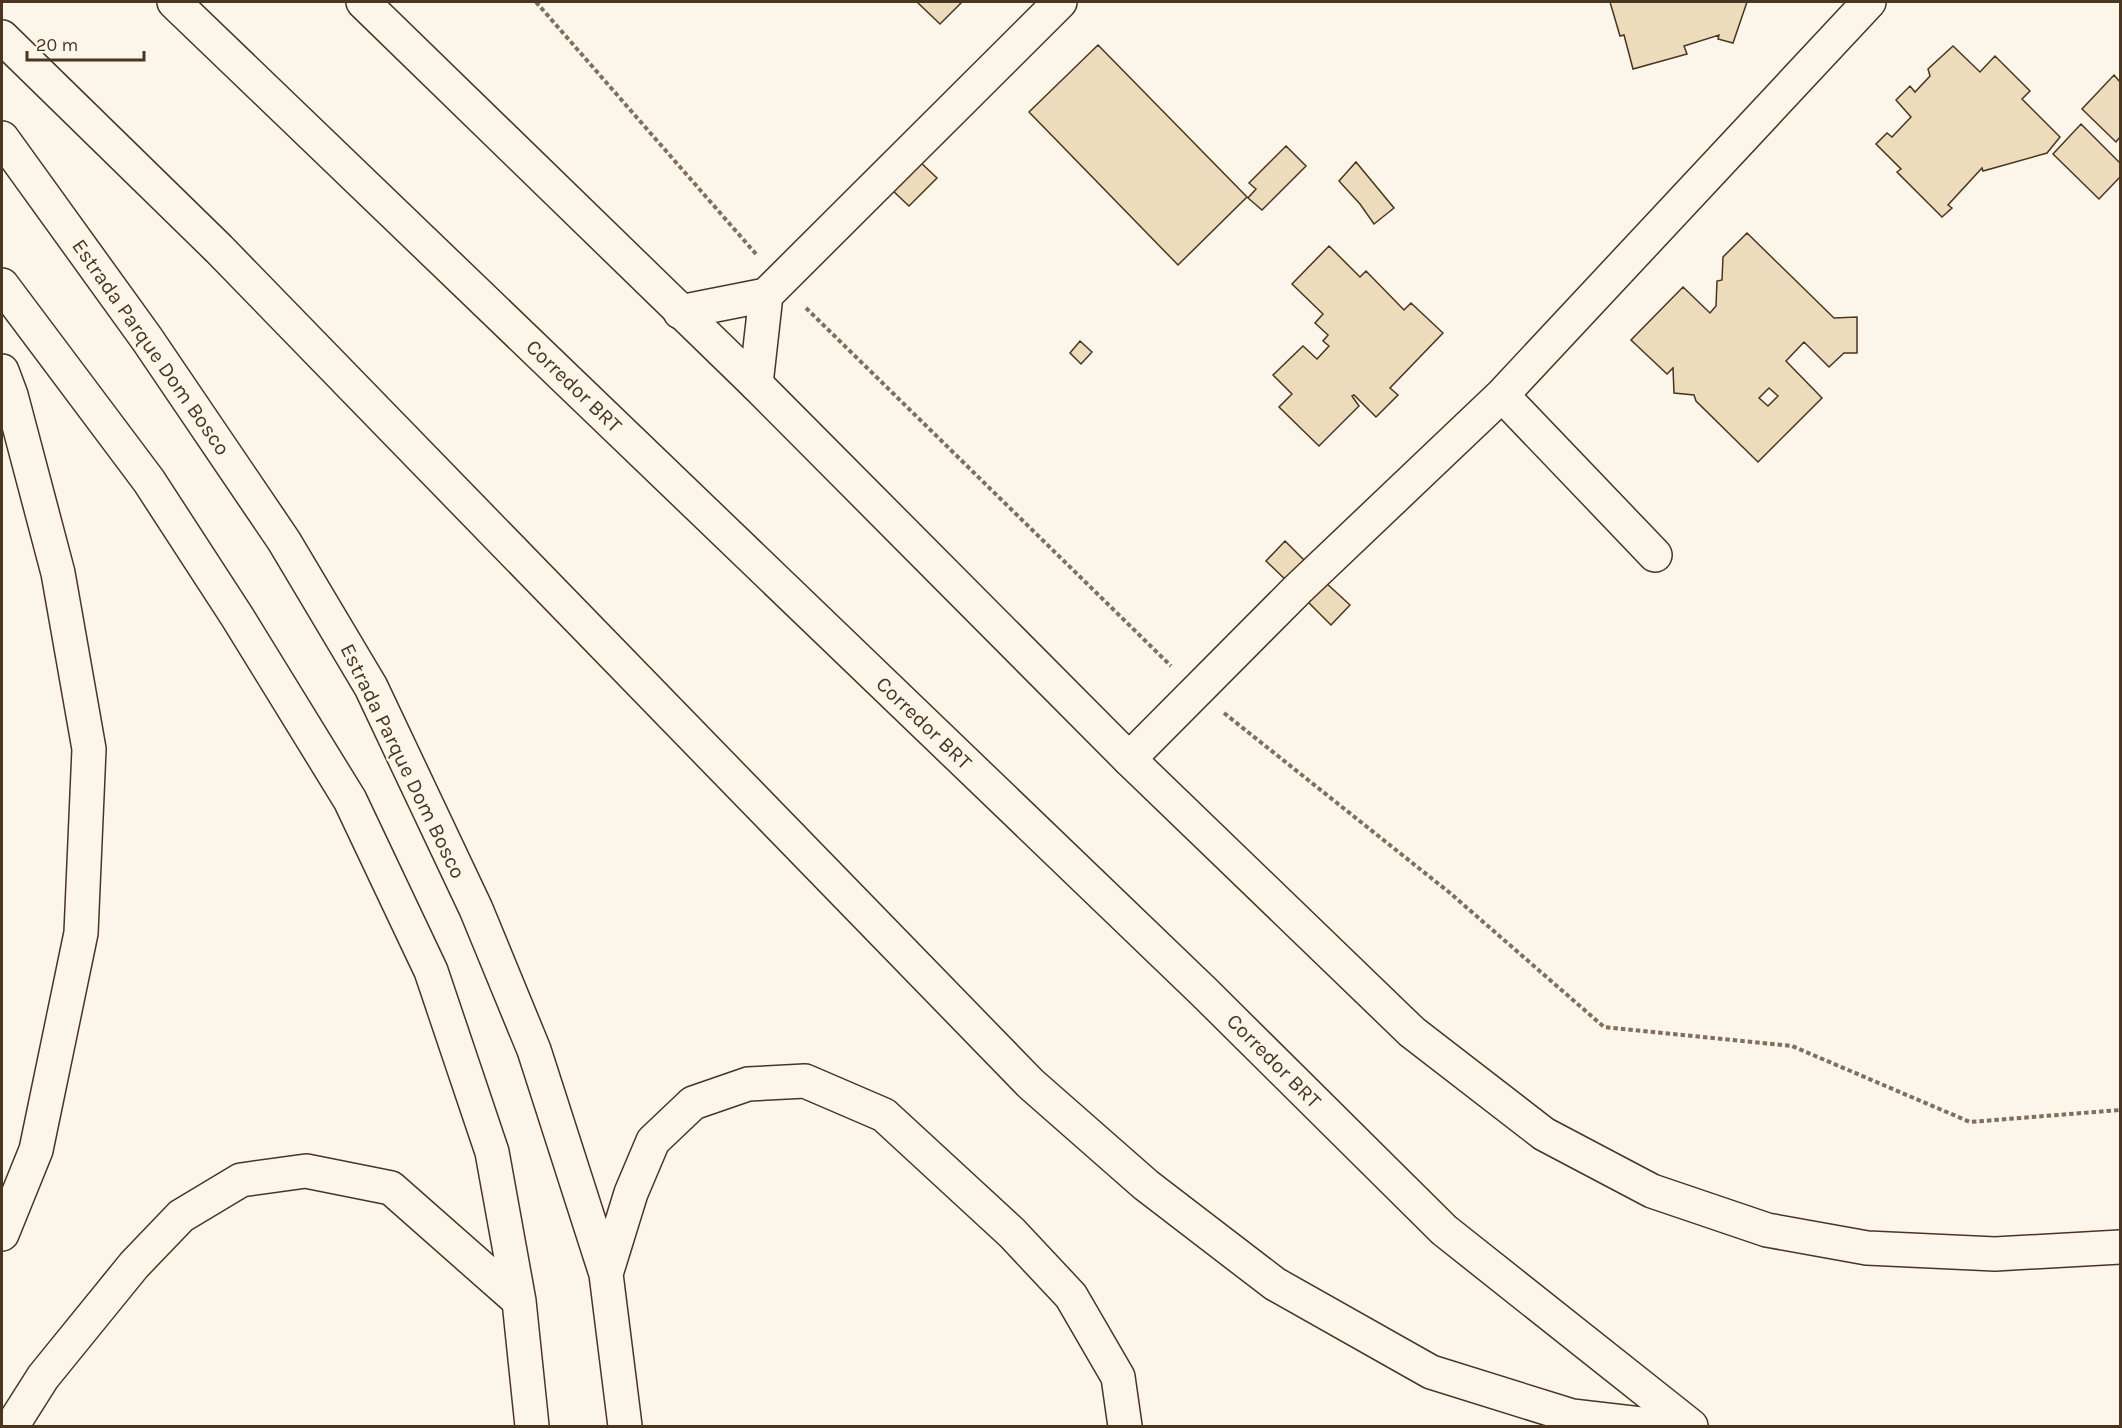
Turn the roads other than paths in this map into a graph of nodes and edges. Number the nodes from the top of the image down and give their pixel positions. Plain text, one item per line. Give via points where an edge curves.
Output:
1 (174, 2) edge
2 (363, 2) edge
3 (1060, 2) edge
4 (1869, 2) edge
5 (2, 37) edge
6 (2, 138) edge
7 (2, 285) edge
8 (766, 295) junction
9 (680, 312) junction
10 (2, 371) edge
11 (756, 384) junction
12 (1502, 395) junction
13 (1655, 555) dead end
14 (1129, 759) junction
15 (2, 1234) edge
16 (2121, 1247) edge
17 (606, 1274) junction
18 (519, 1301) junction
19 (12, 1426) edge
20 (532, 1426) edge
21 (625, 1426) edge
22 (1125, 1426) edge
23 (1658, 1426) edge
24 (1691, 1426) edge

1 - 24 main road, Corredor BRT via 1204,992 1444,1230
2 - 9 main road
3 - 8 main road
4 - 12 main road
5 - 23 main road via 219,249 1031,1084 1146,1185 1275,1284 1431,1372 1572,1416
6 - 17 main road, Estrada Parque Dom Bosco via 147,339 284,541 371,687 476,909 534,1050
7 - 18 main road via 148,481 350,800 431,971 492,1152
8 - 9 main road
8 - 11 main road
9 - 11 main road
10 - 15 main road via 58,573 88,749 81,933 36,1150
11 - 14 main road
12 - 13 main road
12 - 14 main road via 1297,590
14 - 16 main road via 1412,1032 1544,1134 1652,1191 1767,1230 1867,1248 1995,1254
17 - 21 main road, Estrada Parque Dom Bosco
17 - 22 main road via 631,1193 653,1141 693,1103 748,1084 806,1081 884,1114 1012,1233 1071,1296 1118,1377
18 - 19 main road via 391,1188 306,1171 241,1180 182,1216 134,1265 43,1377
18 - 20 main road

